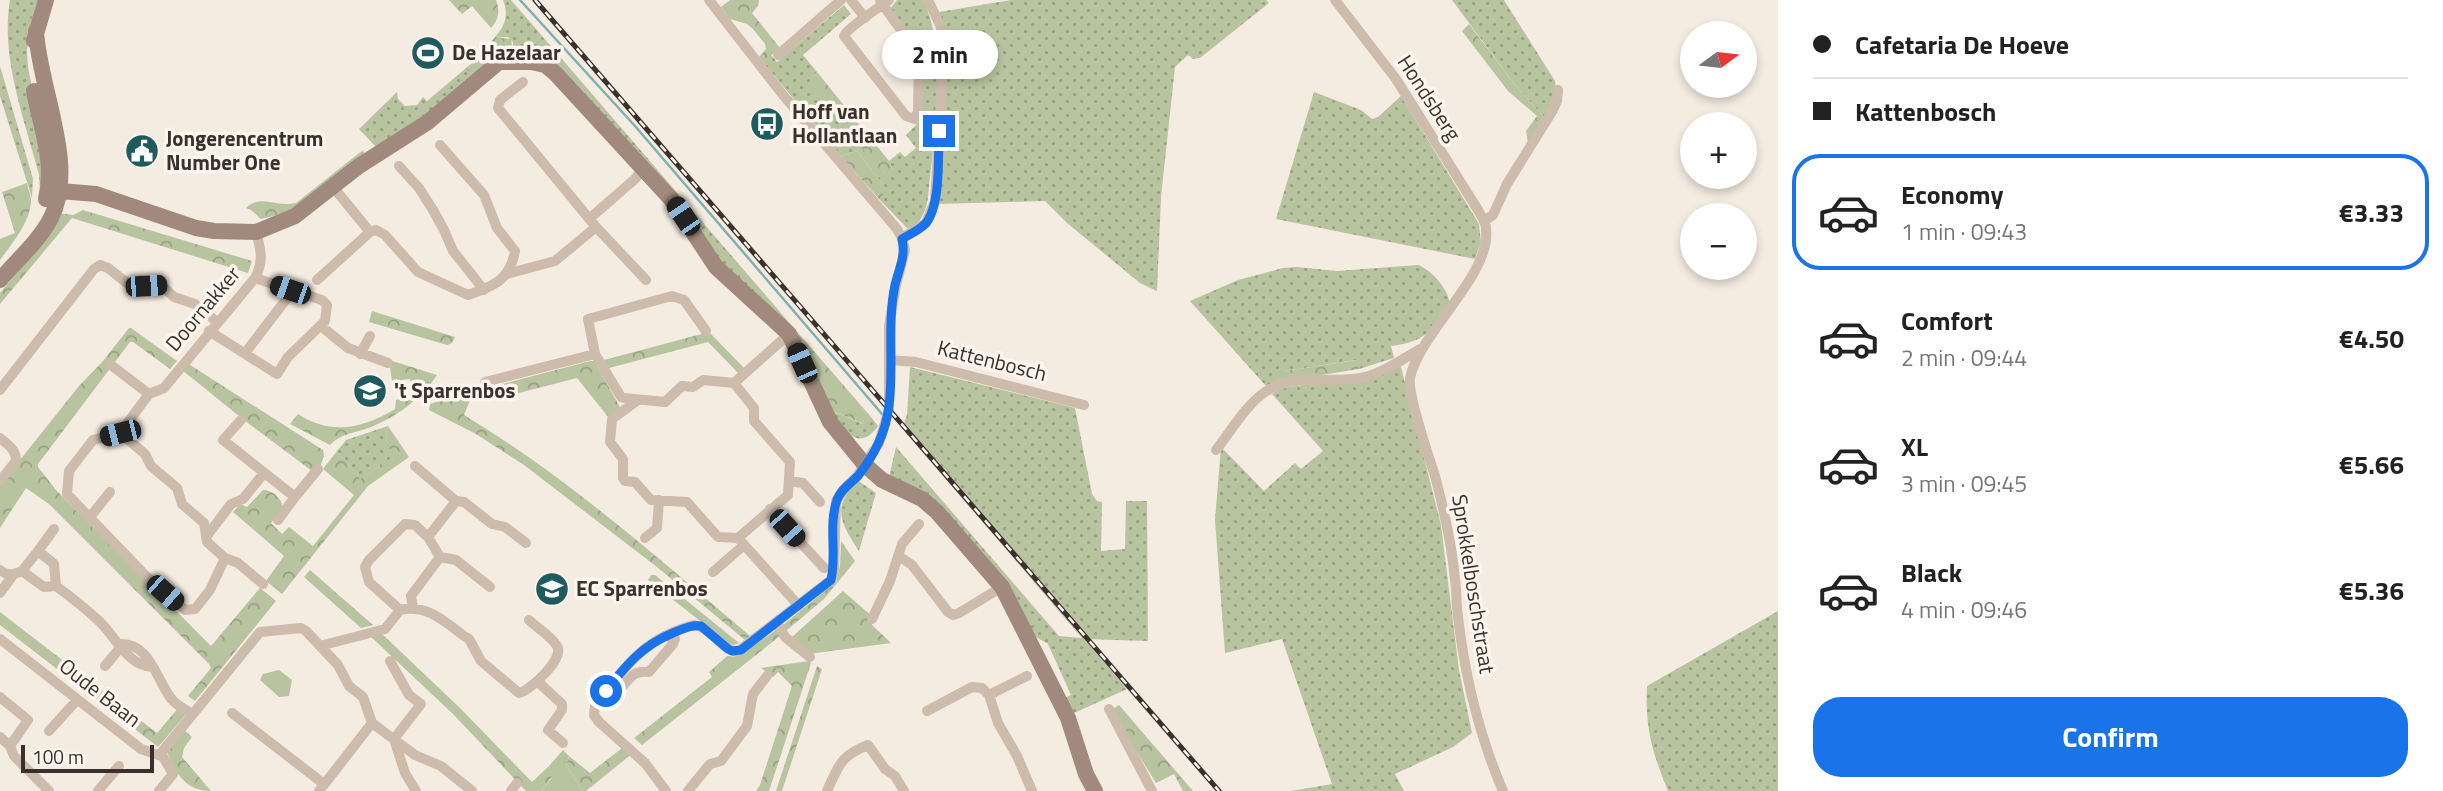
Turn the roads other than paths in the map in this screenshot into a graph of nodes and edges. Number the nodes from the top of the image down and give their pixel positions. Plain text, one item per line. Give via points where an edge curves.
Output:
1 (46, 0) edge
2 (709, 0) edge
3 (841, 0) edge
4 (851, 0) edge
5 (928, 0) edge
6 (1335, 0) edge
7 (884, 2) edge
8 (865, 18) junction
9 (778, 55) dead end
10 (523, 82) dead end
11 (1558, 90) dead end
12 (440, 145) dead end
13 (399, 166) dead end
14 (643, 167) junction
15 (54, 186) junction
16 (334, 188) junction
17 (1484, 222) junction
18 (593, 223) junction
19 (256, 232) junction
20 (370, 232) junction
21 (902, 239) junction
22 (507, 274) junction
23 (255, 278) junction
24 (317, 280) dead end
25 (646, 280) dead end
26 (0, 281) edge
27 (290, 290) junction
28 (484, 290) junction
29 (213, 326) junction
30 (321, 326) junction
31 (706, 331) dead end
32 (789, 334) junction
33 (370, 336) dead end
34 (1420, 349) junction
35 (245, 353) junction
36 (360, 354) junction
37 (595, 354) junction
38 (889, 359) junction
39 (1402, 359) junction
40 (388, 363) dead end
41 (111, 365) dead end
42 (1409, 381) junction
43 (485, 383) dead end
44 (734, 383) junction
45 (0, 390) edge
46 (149, 394) junction
47 (638, 400) junction
48 (1084, 405) dead end
49 (241, 420) dead end
50 (120, 433) junction
51 (0, 438) edge
52 (1216, 450) dead end
53 (865, 465) junction
54 (415, 466) dead end
55 (318, 469) dead end
56 (264, 473) junction
57 (0, 481) edge
58 (789, 481) junction
59 (110, 492) dead end
60 (295, 497) junction
61 (659, 500) junction
62 (456, 501) junction
63 (820, 502) dead end
64 (771, 509) junction
65 (90, 517) junction
66 (278, 520) dead end
67 (919, 524) dead end
68 (54, 528) dead end
69 (206, 537) junction
70 (428, 537) junction
71 (645, 538) dead end
72 (741, 542) junction
73 (526, 543) dead end
74 (38, 551) junction
75 (900, 556) junction
76 (440, 557) junction
77 (225, 558) junction
78 (824, 568) dead end
79 (0, 569) edge
80 (713, 572) dead end
81 (18, 573) junction
82 (263, 584) dead end
83 (56, 586) junction
84 (490, 587) dead end
85 (1002, 587) junction
86 (0, 593) edge
87 (799, 606) junction
88 (413, 607) junction
89 (400, 610) junction
90 (872, 619) dead end
91 (529, 620) dead end
92 (777, 623) junction
93 (666, 636) junction
94 (0, 639) edge
95 (119, 646) junction
96 (320, 646) junction
97 (810, 657) dead end
98 (390, 661) dead end
99 (105, 666) dead end
100 (767, 676) dead end
101 (1027, 676) dead end
102 (537, 681) junction
103 (623, 686) dead end
104 (989, 695) junction
105 (0, 697) edge
106 (77, 700) junction
107 (1109, 709) dead end
108 (927, 711) dead end
109 (232, 713) dead end
110 (192, 714) junction
111 (372, 723) junction
112 (49, 731) dead end
113 (0, 737) edge
114 (394, 738) junction
115 (563, 743) dead end
116 (10, 746) junction
117 (161, 753) junction
118 (119, 766) dead end
119 (321, 788) edge
120 (49, 791) edge
121 (98, 791) edge
122 (159, 791) edge
123 (416, 791) edge
124 (472, 791) edge
125 (666, 791) edge
126 (688, 791) edge
127 (827, 791) edge
128 (904, 791) edge
129 (1032, 791) edge
130 (1095, 791) edge
131 (1152, 791) edge
132 (1503, 791) edge

1 - 15 street via 33,48 33,82
2 - 21 street
3 - 9 street
4 - 8 street
5 - 21 street via 944,47 935,201 926,223
6 - 17 street, Hondsberg via 1396,79
7 - 8 street
7 - 8 street via 919,55 915,119 906,116 846,41 846,31
10 - 18 street via 500,100 498,108
11 - 17 street via 1553,110 1493,215
12 - 22 street via 484,195 497,229 515,251
13 - 28 street via 419,188 453,251
14 - 16 street via 545,65 499,62 428,122 359,166
14 - 18 street
14 - 32 street via 671,199 716,267
15 - 19 street via 96,194 196,228
15 - 26 street via 25,250
16 - 19 street via 295,216
16 - 20 street
17 - 34 street via 1486,240 1476,266 1451,310
18 - 22 street via 555,261
18 - 25 street
19 - 23 street, Doornakker via 262,264
20 - 24 street
20 - 28 street via 385,234 418,272 468,295
21 - 38 street via 904,260 895,285
22 - 28 street
23 - 27 street
23 - 29 street, Doornakker
27 - 30 street via 327,305
27 - 35 street
29 - 35 street
29 - 45 street via 195,304 174,297 161,285 132,287 100,265
29 - 46 street, Doornakker via 164,388
30 - 35 street via 277,374
30 - 36 street
31 - 37 street via 684,300 672,296 588,319
32 - 44 street
32 - 53 street via 830,422
33 - 36 street
34 - 39 street
34 - 42 street
36 - 40 street
37 - 43 street
37 - 47 street via 621,397
38 - 48 street, Kattenbosch
38 - 53 street via 889,409 879,443
39 - 42 street, Sprokkelboschstraat
39 - 52 street via 1363,377 1305,379 1268,390
41 - 46 street
42 - 132 street, Sprokkelboschstraat via 1446,514 1471,695
44 - 47 street via 703,380 693,387 682,386 665,402
44 - 58 street via 754,408 754,421 790,462
46 - 50 street, Doornakker
47 - 61 street via 612,419 610,442 623,459 622,478 635,482 651,500
49 - 56 street via 223,440
50 - 65 street via 93,440 69,471 67,494
50 - 69 street via 177,488 182,504 204,523
51 - 57 street via 12,449 16,461
53 - 85 street via 937,512
53 - 87 street via 836,501 831,580
54 - 62 street
55 - 60 street
56 - 60 street
56 - 69 street via 243,499 231,504
58 - 63 street via 803,483
58 - 64 street via 788,495
59 - 65 street
60 - 66 street
61 - 71 street via 657,528
61 - 72 street via 687,502 718,537
62 - 70 street
62 - 73 street
64 - 72 street
64 - 78 street
65 - 77 street via 185,610 195,609 210,590
67 - 75 street via 902,544
68 - 74 street
69 - 77 street
70 - 76 street
70 - 89 street via 415,525 405,524 365,567 369,582
72 - 80 street
72 - 87 street
74 - 81 street
74 - 83 street via 54,564
75 - 85 street via 953,615
75 - 90 street
76 - 84 street via 456,561
76 - 88 street via 411,596
77 - 82 street
79 - 81 street via 6,574
81 - 83 street via 44,587
81 - 86 street
83 - 95 street via 100,622
85 - 130 street via 1068,718
87 - 92 street
88 - 89 street
88 - 102 street via 432,612 469,639 481,661 514,691 527,691
89 - 96 street via 385,629
91 - 102 street via 559,652
92 - 93 street via 737,652 701,626
92 - 97 street via 785,637
93 - 103 street via 675,639 673,644 649,672 639,670
93 - 125 street via 632,657 595,706 594,715 645,763
94 - 106 street, Oude Baan
95 - 99 street
95 - 110 street via 129,643 147,655 172,701
96 - 110 street via 301,628 260,632
96 - 111 street via 338,664 349,686 363,697
98 - 114 street via 409,695 421,704
100 - 126 street via 753,694 747,726 721,761 710,764
101 - 104 street
102 - 115 street via 562,704 548,730
104 - 108 street via 972,687
104 - 129 street
105 - 116 street via 28,720
106 - 112 street
106 - 117 street, Oude Baan via 141,749
107 - 131 street
109 - 119 street
110 - 117 street
111 - 114 street
111 - 119 street
113 - 116 street
114 - 123 street
114 - 124 street
116 - 120 street via 14,756
117 - 122 street via 173,774
118 - 121 street
127 - 128 street via 841,762 850,752 868,745

